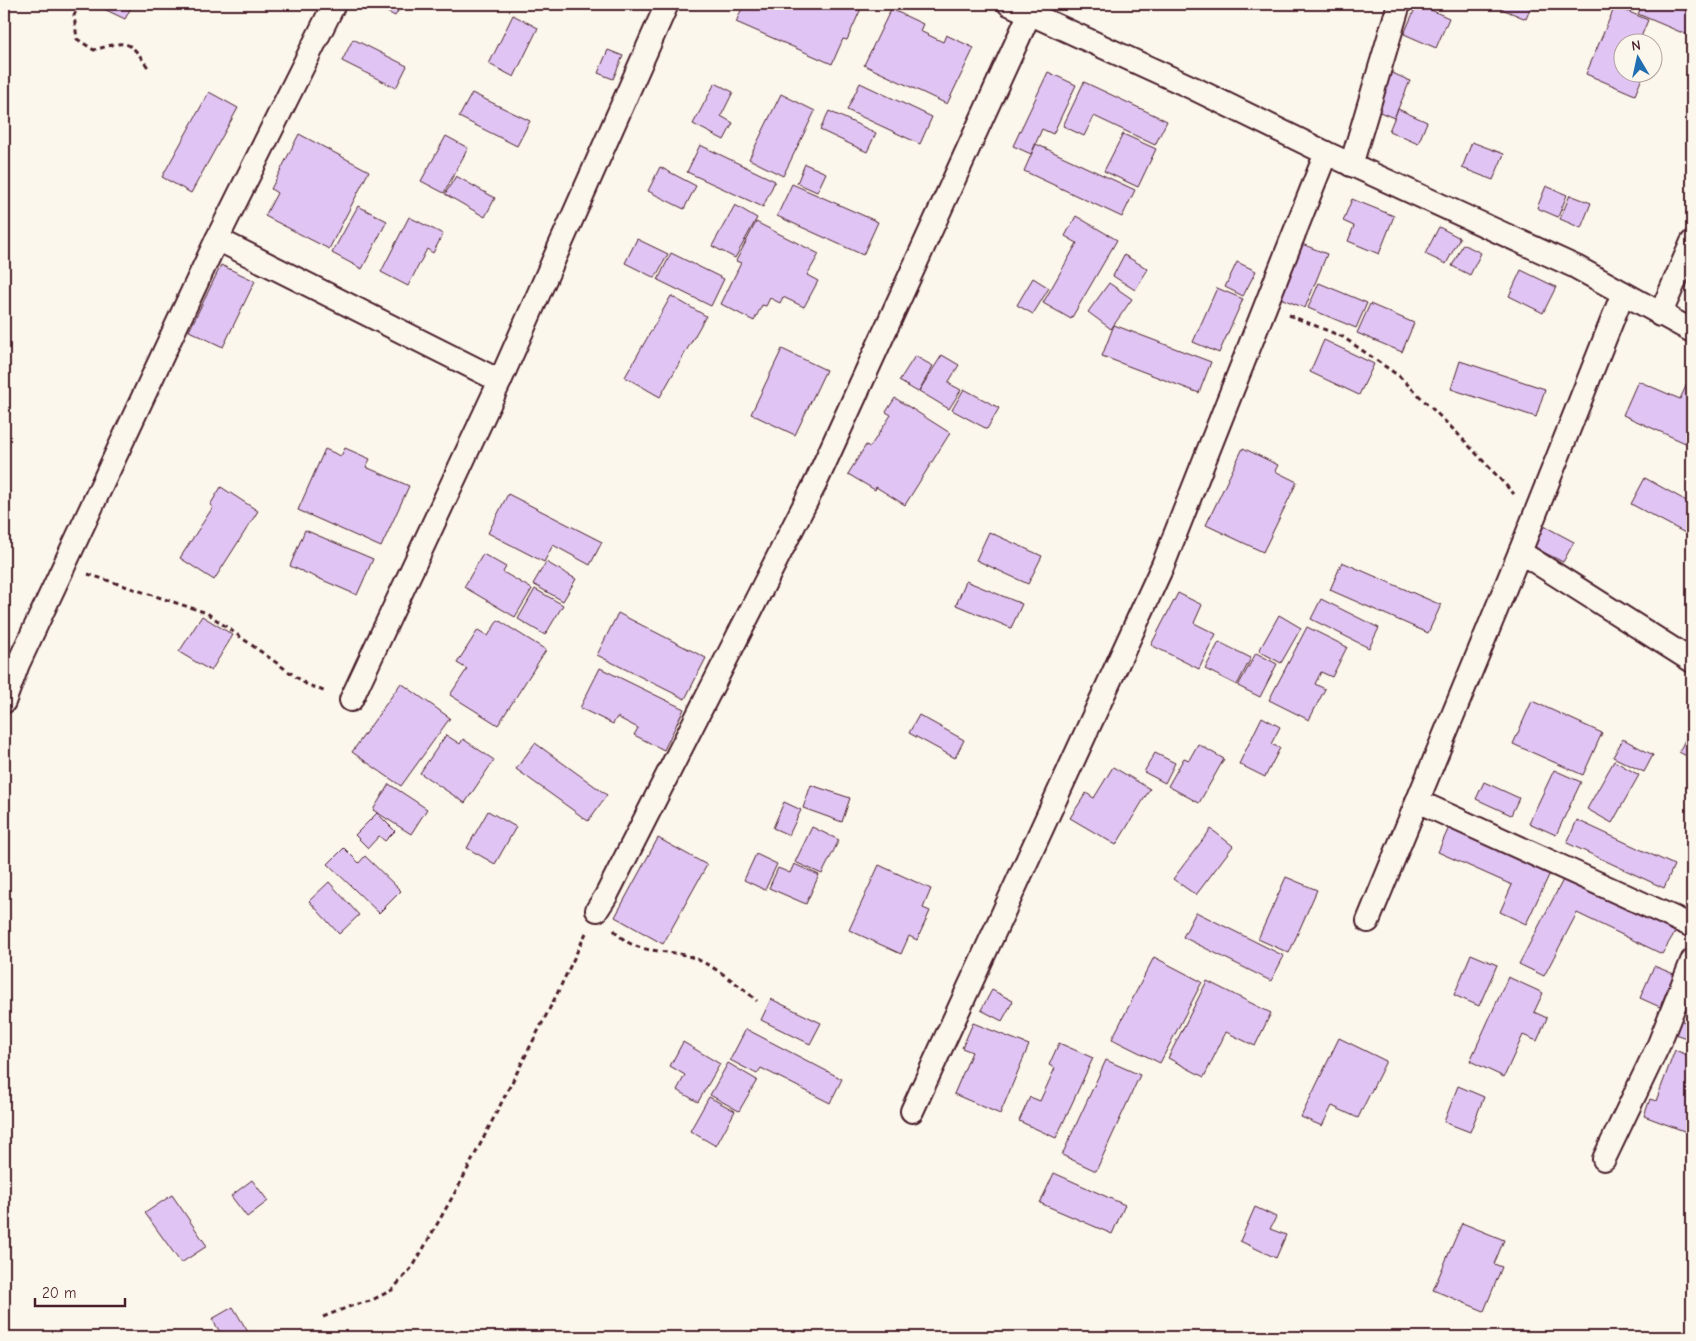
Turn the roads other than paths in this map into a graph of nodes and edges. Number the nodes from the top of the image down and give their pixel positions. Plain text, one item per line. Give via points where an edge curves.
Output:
1 (334, 4) edge
2 (667, 4) edge
3 (1008, 4) edge
4 (1399, 4) edge
5 (1032, 9) edge
6 (1326, 153) junction
7 (1351, 165) junction
8 (217, 240) junction
9 (1692, 242) edge
10 (1623, 293) junction
11 (1660, 315) junction
12 (1692, 331) edge
13 (500, 381) junction
14 (1520, 552) junction
15 (1692, 661) edge
16 (351, 700) road end
17 (4, 702) edge
18 (1418, 801) junction
19 (598, 910) road end
20 (1368, 921) dead end
21 (1692, 926) edge
22 (1692, 961) edge
23 (912, 1111) dead end
24 (1604, 1160) dead end

1 - 8 street
2 - 13 street
3 - 5 street
4 - 7 street
5 - 6 street
5 - 19 street via 816,482
6 - 7 street
6 - 23 street via 1163,565
7 - 10 street via 1576,266
8 - 13 street
8 - 17 street via 18,664
9 - 11 street
10 - 11 street
10 - 14 street
11 - 12 street
13 - 16 street
14 - 15 street
14 - 18 street
18 - 20 street
18 - 21 street
22 - 24 street via 1659,1044

